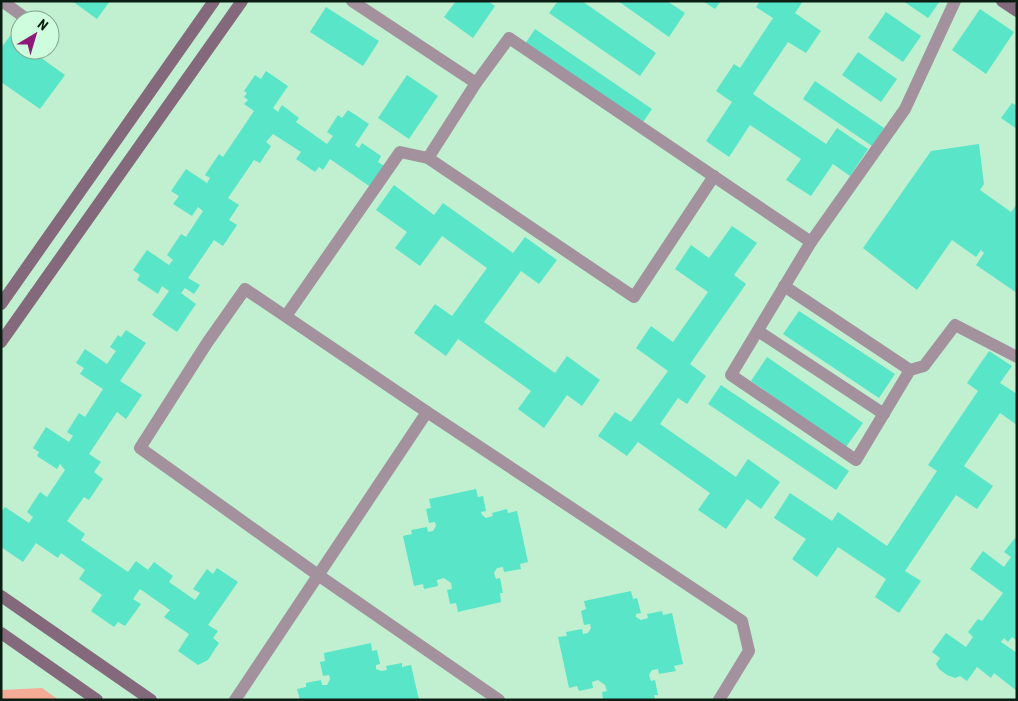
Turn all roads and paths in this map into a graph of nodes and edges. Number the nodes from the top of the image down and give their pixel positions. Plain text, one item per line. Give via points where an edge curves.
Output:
1 (2, 1) edge
2 (214, 1) edge
3 (242, 1) edge
4 (352, 1) edge
5 (955, 1) edge
6 (1002, 1) edge
7 (14, 10) edge
8 (1017, 11) edge
9 (476, 83) junction
10 (428, 158) junction
11 (714, 176) junction
12 (811, 242) junction
13 (784, 286) junction
14 (1, 304) edge
15 (286, 316) junction
16 (758, 331) junction
17 (1, 342) edge
18 (1017, 357) edge
19 (910, 370) junction
20 (427, 412) junction
21 (884, 414) junction
22 (318, 575) junction
23 (1, 596) edge
24 (1, 633) edge
25 (97, 700) edge
26 (151, 700) edge
27 (234, 700) edge
28 (499, 700) edge
29 (719, 700) edge

1 - 7 street
2 - 14 street
3 - 17 street
4 - 9 street
5 - 12 street via 905,108
6 - 8 street
9 - 10 street
9 - 11 street via 508,38
10 - 11 street via 634,297
10 - 15 street via 400,152
11 - 12 street
12 - 13 street
13 - 16 street
13 - 19 street
15 - 20 street
15 - 22 street via 245,289 140,448
16 - 21 street
16 - 21 street via 731,375 856,460
18 - 19 street via 955,324 924,366
19 - 21 street
20 - 22 street
20 - 29 street via 742,621 749,651
22 - 27 street
22 - 28 street
23 - 26 street
24 - 25 street

